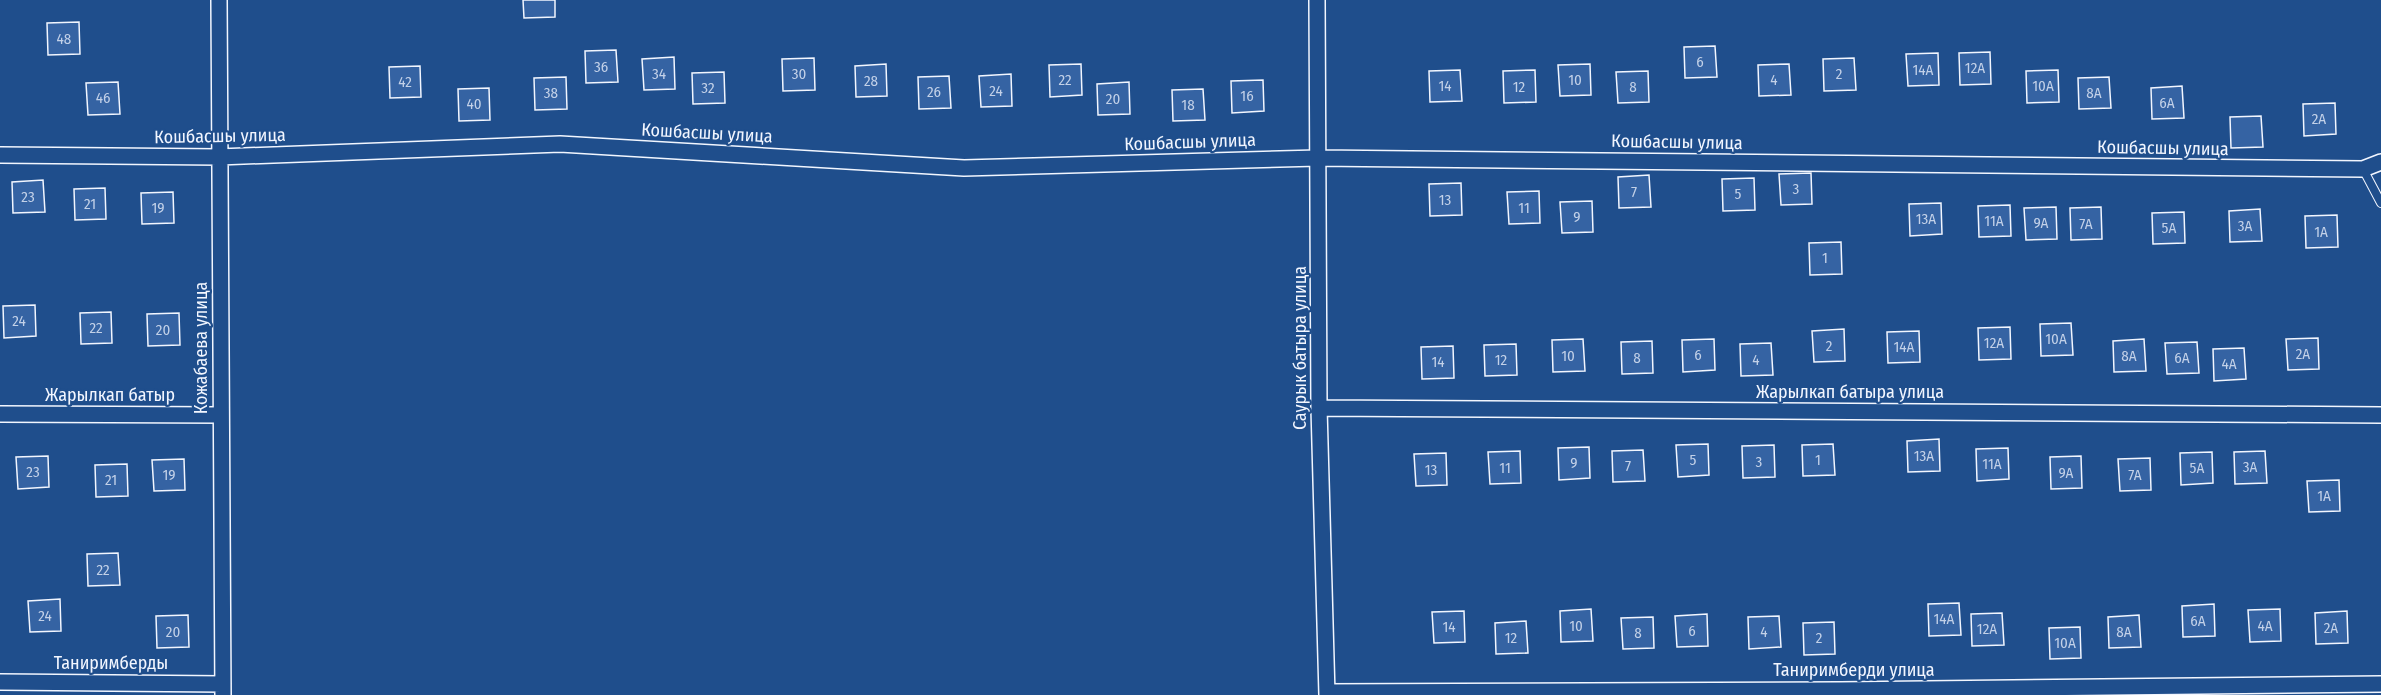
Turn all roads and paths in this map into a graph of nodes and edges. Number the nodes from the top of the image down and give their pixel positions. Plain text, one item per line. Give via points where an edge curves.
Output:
1 (219, 0) edge
2 (1317, 0) edge
3 (0, 155) edge
4 (219, 157) junction
5 (1318, 158) junction
6 (2381, 162) edge
7 (2363, 169) junction
8 (2381, 203) edge
9 (1319, 408) junction
10 (0, 414) edge
11 (221, 415) junction
12 (2381, 415) edge
13 (0, 682) edge
14 (2381, 684) edge
15 (223, 689) edge
16 (1327, 693) edge

1 - 4 street, Кожабаева улица
2 - 5 street, Саурык батыра улица
3 - 4 street, Кошбасшы улица
4 - 5 street, Кошбасшы улица via 560,144 963,168
4 - 11 street, Кожабаева улица
5 - 7 street, Кошбасшы улица
5 - 9 street, Саурык батыра улица
6 - 7 street, Кошбасшы улица
7 - 8 lane
9 - 12 street, Жарылкап батыра улица
9 - 16 street, Саурык батыра улица
10 - 11 street, Жарылкап батыр
11 - 15 street, Кожабаева улица
13 - 15 street, Таниримберды
14 - 16 street, Таниримберди улица

